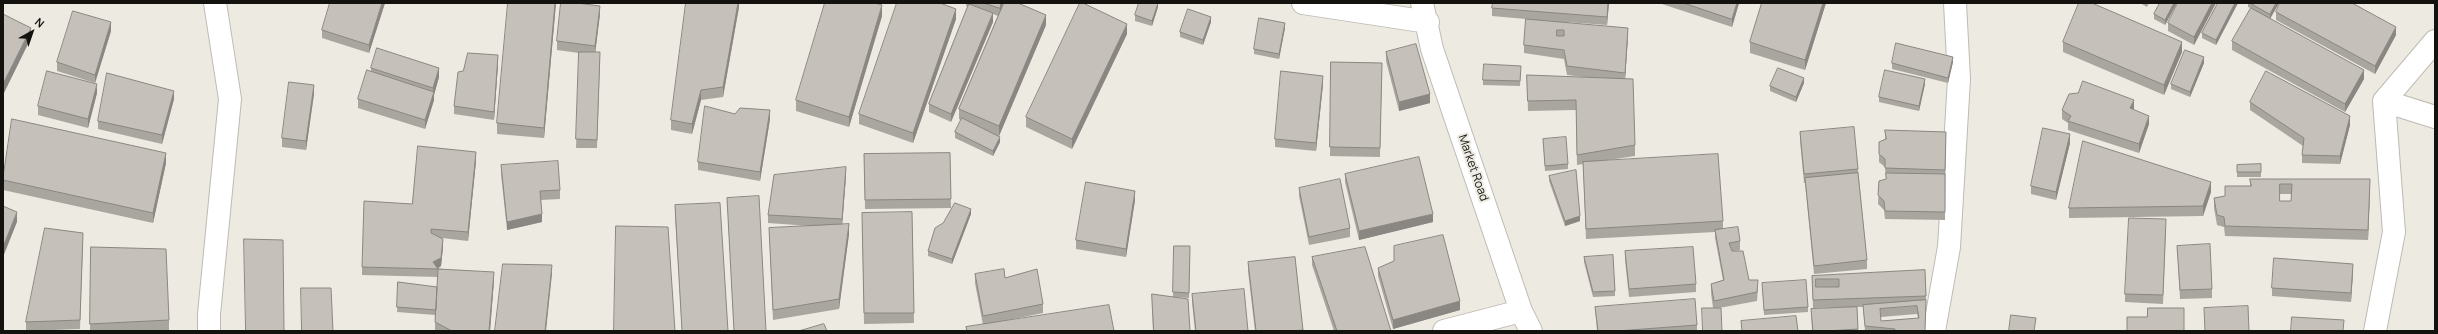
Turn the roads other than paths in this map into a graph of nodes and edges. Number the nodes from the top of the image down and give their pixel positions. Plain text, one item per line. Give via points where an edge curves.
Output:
1 (215, 3) edge
2 (1302, 3) edge
3 (1955, 3) edge
4 (1425, 12) edge
5 (2435, 41) edge
6 (2384, 101) junction
7 (2435, 117) edge
8 (1521, 311) junction
9 (209, 331) edge
10 (1444, 331) edge
11 (1531, 331) edge
12 (1934, 331) edge
13 (2376, 331) edge

1 - 9 street via 230,99
2 - 4 street
3 - 12 street via 1959,78 1949,247
4 - 8 street, Market Road via 1432,48
5 - 6 street
6 - 7 street
6 - 13 street via 2394,232
8 - 10 street
8 - 11 street, Market Road

